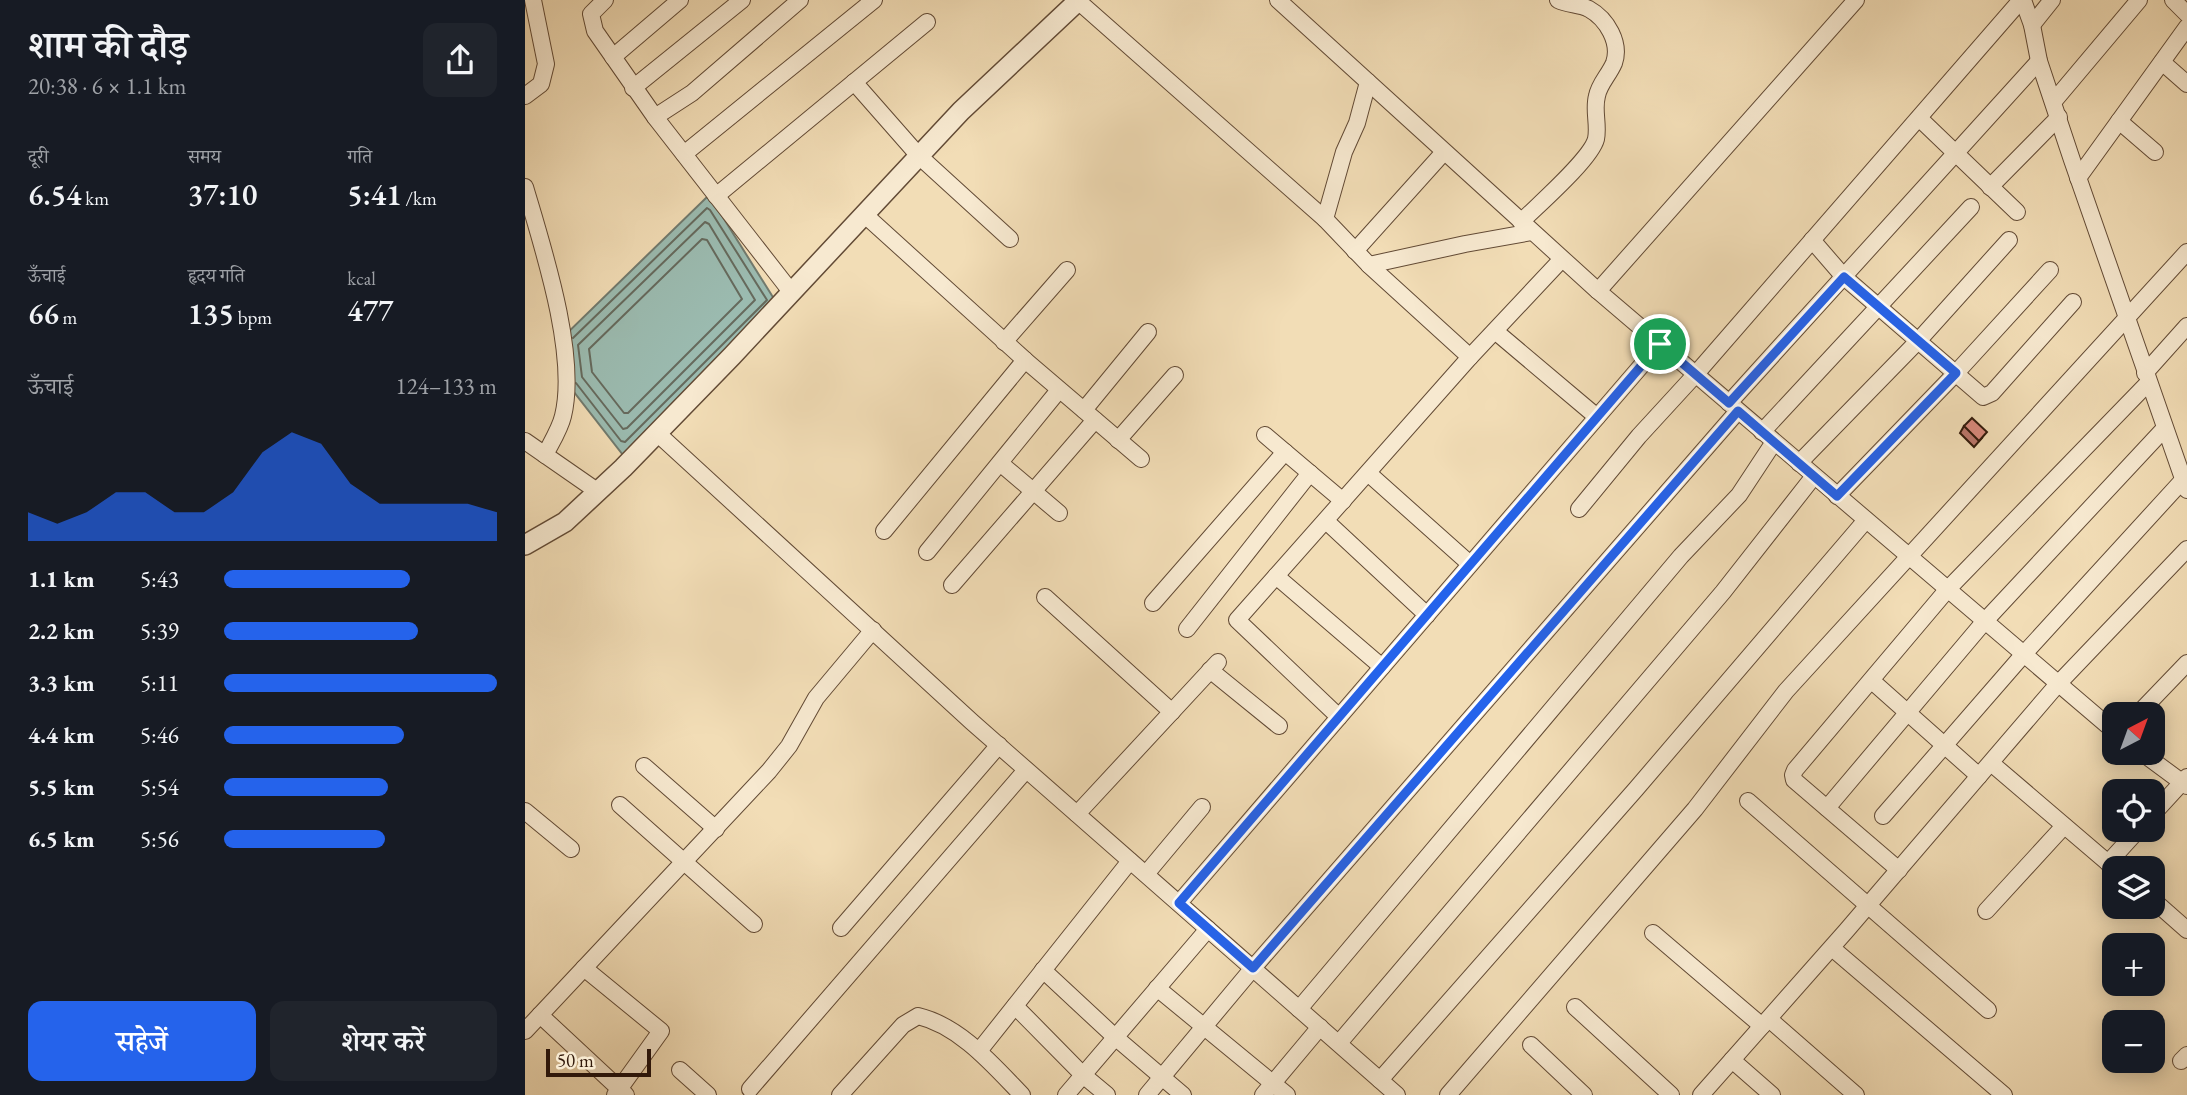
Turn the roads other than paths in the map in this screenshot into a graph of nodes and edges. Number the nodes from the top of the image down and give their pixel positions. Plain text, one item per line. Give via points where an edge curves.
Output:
1 (533, 0) edge
2 (605, 0) edge
3 (680, 0) edge
4 (742, 0) edge
5 (800, 0) edge
6 (874, 0) edge
7 (1078, 0) edge
8 (1278, 0) edge
9 (1558, 0) edge
10 (1856, 0) edge
11 (2022, 0) edge
12 (2052, 0) edge
13 (2139, 0) edge
14 (2173, 0) edge
15 (2187, 14) edge
16 (927, 22) dead end
17 (2032, 25) junction
18 (2187, 27) edge
19 (613, 57) junction
20 (2039, 61) junction
21 (2162, 62) junction
22 (854, 82) junction
23 (1368, 82) junction
24 (2187, 84) edge
25 (633, 88) junction
26 (525, 96) edge
27 (2054, 101) junction
28 (655, 117) junction
29 (2059, 117) junction
30 (1919, 118) junction
31 (2119, 121) junction
32 (1444, 152) junction
33 (2155, 152) dead end
34 (684, 154) junction
35 (1955, 155) junction
36 (919, 156) junction
37 (2078, 178) junction
38 (525, 187) edge
39 (1990, 187) junction
40 (716, 196) junction
41 (1971, 207) dead end
42 (2017, 212) dead end
43 (865, 215) junction
44 (1325, 219) junction
45 (1527, 227) junction
46 (1010, 239) dead end
47 (1812, 240) junction
48 (2009, 240) dead end
49 (1355, 251) junction
50 (2187, 253) edge
51 (1562, 259) junction
52 (1369, 265) junction
53 (2050, 270) dead end
54 (1067, 271) dead end
55 (1844, 277) junction
56 (1598, 291) junction
57 (792, 293) junction
58 (2073, 302) dead end
59 (1878, 307) junction
60 (2127, 320) junction
61 (2187, 326) edge
62 (1495, 331) junction
63 (1148, 332) dead end
64 (1919, 340) junction
65 (1004, 342) junction
66 (1660, 344) junction
67 (1470, 357) junction
68 (1025, 360) junction
69 (1956, 373) junction
70 (1695, 374) junction
71 (1175, 375) dead end
72 (2147, 378) junction
73 (1059, 390) junction
74 (1733, 407) junction
75 (1089, 415) junction
76 (1597, 417) junction
77 (2164, 429) junction
78 (657, 433) junction
79 (1265, 435) dead end
80 (1768, 437) junction
81 (1118, 440) junction
82 (525, 441) edge
83 (1285, 452) junction
84 (545, 455) junction
85 (1141, 459) dead end
86 (1000, 463) junction
87 (1799, 464) junction
88 (1310, 473) junction
89 (1368, 473) junction
90 (1814, 476) junction
91 (2185, 485) edge
92 (597, 491) junction
93 (1033, 491) junction
94 (1837, 496) junction
95 (1343, 501) junction
96 (1579, 509) dead end
97 (1059, 513) dead end
98 (1866, 520) junction
99 (1326, 521) junction
100 (884, 531) dead end
101 (525, 545) edge
102 (2187, 548) edge
103 (927, 552) dead end
104 (1910, 557) junction
105 (1470, 565) junction
106 (1276, 576) junction
107 (952, 585) dead end
108 (1947, 590) junction
109 (1045, 597) dead end
110 (1153, 603) dead end
111 (1427, 615) junction
112 (1984, 622) junction
113 (1187, 629) dead end
114 (873, 630) junction
115 (2023, 655) junction
116 (2187, 663) edge
117 (1383, 667) junction
118 (1872, 681) junction
119 (2057, 685) junction
120 (2150, 702) edge
121 (1172, 712) junction
122 (1907, 712) junction
123 (1339, 717) junction
124 (2102, 721) edge
125 (1279, 726) dead end
126 (1944, 744) junction
127 (999, 746) junction
128 (1991, 763) junction
129 (2160, 765) edge
130 (644, 766) dead end
131 (1027, 770) junction
132 (1979, 776) junction
133 (2185, 782) edge
134 (1748, 801) dead end
135 (2165, 802) edge
136 (621, 805) dead end
137 (1202, 807) dead end
138 (1827, 808) junction
139 (525, 811) edge
140 (1077, 814) junction
141 (1883, 816) dead end
142 (2064, 826) junction
143 (716, 829) junction
144 (2129, 842) edge
145 (571, 849) dead end
146 (2118, 856) edge
147 (2102, 858) edge
148 (1131, 861) junction
149 (684, 862) junction
150 (1899, 870) junction
151 (1146, 874) junction
152 (1179, 903) junction
153 (1868, 905) junction
154 (1986, 911) dead end
155 (2165, 911) edge
156 (754, 923) dead end
157 (841, 928) dead end
158 (1208, 929) junction
159 (2187, 930) edge
160 (1653, 933) dead end
161 (1832, 948) junction
162 (584, 968) junction
163 (1253, 968) junction
164 (1043, 970) junction
165 (1157, 988) junction
166 (1015, 1006) junction
167 (1575, 1007) dead end
168 (1299, 1009) junction
169 (1988, 1010) dead end
170 (540, 1015) junction
171 (1766, 1022) junction
172 (1205, 1026) junction
173 (1320, 1027) junction
174 (525, 1031) edge
175 (1115, 1037) junction
176 (1339, 1043) junction
177 (1531, 1045) dead end
178 (979, 1051) junction
179 (1732, 1060) junction
180 (680, 1070) dead end
181 (1083, 1074) junction
182 (1162, 1077) junction
183 (1381, 1080) junction
184 (750, 1089) dead end
185 (1268, 1089) edge
186 (849, 1092) edge
187 (621, 1093) edge
188 (708, 1095) edge
189 (1022, 1095) edge
190 (1066, 1095) edge
191 (1107, 1095) edge
192 (1147, 1095) edge
193 (1183, 1095) edge
194 (1287, 1095) edge
195 (1397, 1095) edge
196 (1448, 1095) edge
197 (1584, 1095) edge
198 (1671, 1095) edge
199 (1701, 1095) edge
200 (1772, 1095) edge
201 (1856, 1095) edge
202 (2004, 1095) edge

1 - 26 street via 546,64 541,84
2 - 19 street via 591,14
3 - 19 street
4 - 25 street
5 - 28 street via 692,93
6 - 34 street
7 - 36 street
7 - 44 street
8 - 23 street
9 - 45 street via 1600,18 1615,42 1616,53 1597,93 1592,149
10 - 56 street
11 - 17 street
11 - 30 street
12 - 17 street
13 - 27 street
14 - 15 street
16 - 22 street
17 - 20 street
18 - 21 street
19 - 25 street
20 - 27 street
20 - 35 street
21 - 24 street
21 - 31 street
22 - 36 street
22 - 40 street
23 - 32 street
23 - 44 street
25 - 28 street
27 - 29 street
28 - 34 street
29 - 37 street
29 - 39 street
30 - 35 street
30 - 47 street
31 - 33 street
31 - 37 street
32 - 45 street
32 - 49 street
34 - 40 street
35 - 39 street
35 - 55 street
36 - 43 street
36 - 46 street
37 - 60 street
38 - 84 street via 558,313 567,386 562,419
39 - 42 street
40 - 57 street
41 - 59 street
43 - 57 street
43 - 65 street
44 - 49 street
45 - 51 street
45 - 52 street
47 - 55 street
47 - 70 street
48 - 64 street
49 - 52 street
50 - 60 street
51 - 56 street
51 - 62 street
52 - 67 street
53 - 69 street
54 - 65 street
55 - 59 street
55 - 74 street
56 - 66 street
57 - 78 street
58 - 69 street via 1985,398
59 - 64 street
59 - 80 street
60 - 72 street
60 - 104 street
61 - 72 street
62 - 67 street
62 - 76 street
63 - 75 street
64 - 69 street
64 - 87 street
65 - 68 street
66 - 70 street
66 - 76 street
67 - 89 street
68 - 73 street
68 - 100 street
69 - 94 street
70 - 74 street
70 - 96 street
71 - 81 street
72 - 77 street
72 - 108 street
73 - 75 street
73 - 86 street
74 - 80 street
74 - 163 street
75 - 81 street
75 - 93 street
76 - 105 street
77 - 91 street
77 - 112 street
78 - 92 street
78 - 114 street
79 - 83 street
80 - 87 street
80 - 168 street via 1739,495 1681,556
81 - 85 street
82 - 84 street
83 - 88 street
83 - 110 street
84 - 92 street
86 - 93 street
86 - 103 street
87 - 90 street
88 - 95 street
88 - 113 street
89 - 95 street
89 - 105 street
90 - 94 street
90 - 176 street via 1723,592
91 - 115 street
92 - 101 street via 565,522
93 - 97 street
93 - 107 street
94 - 98 street
95 - 99 street
98 - 104 street
98 - 183 street
99 - 106 street
99 - 111 street
102 - 119 street
104 - 108 street
104 - 196 street via 1786,691 1695,809
105 - 111 street
106 - 117 street
106 - 123 street via 1237,620
108 - 112 street
108 - 118 street
109 - 121 street
111 - 117 street
112 - 115 street
112 - 122 street
114 - 127 street
114 - 143 street via 816,698 789,746
115 - 119 street
115 - 126 street
116 - 120 street
117 - 123 street
118 - 122 street
118 - 138 street via 1793,775
119 - 124 street
119 - 128 street
121 - 125 street via 1214,666
121 - 140 street
122 - 126 street
122 - 138 street
123 - 152 street
126 - 132 street
126 - 141 street
127 - 131 street
127 - 157 street
128 - 132 street
128 - 142 street
129 - 133 street
130 - 143 street
131 - 140 street
131 - 184 street
132 - 150 street
133 - 135 street
134 - 153 street
136 - 149 street
137 - 151 street
138 - 150 street
139 - 145 street
140 - 148 street
142 - 147 street
142 - 154 street
143 - 149 street
144 - 146 street
148 - 151 street
148 - 164 street
149 - 156 street
149 - 162 street
150 - 153 street
151 - 152 street
152 - 158 street
153 - 161 street
153 - 169 street
155 - 159 street
158 - 163 street
158 - 165 street
160 - 171 street
161 - 171 street
161 - 202 street
162 - 170 street
162 - 187 street via 661,1031
163 - 168 street
163 - 172 street
164 - 166 street
164 - 175 street
165 - 172 street
165 - 175 street
166 - 178 street
166 - 181 street
167 - 198 street
168 - 173 street
170 - 174 street
170 - 187 street
171 - 179 street
171 - 201 street
172 - 182 street
172 - 185 street
173 - 176 street
173 - 185 street
175 - 181 street
175 - 182 street
176 - 183 street
177 - 197 street
178 - 186 street via 935,1020 918,1016 903,1025
178 - 189 street
179 - 199 street
179 - 200 street
180 - 188 street
181 - 190 street
181 - 191 street
182 - 192 street
182 - 193 street
183 - 195 street
185 - 194 street

